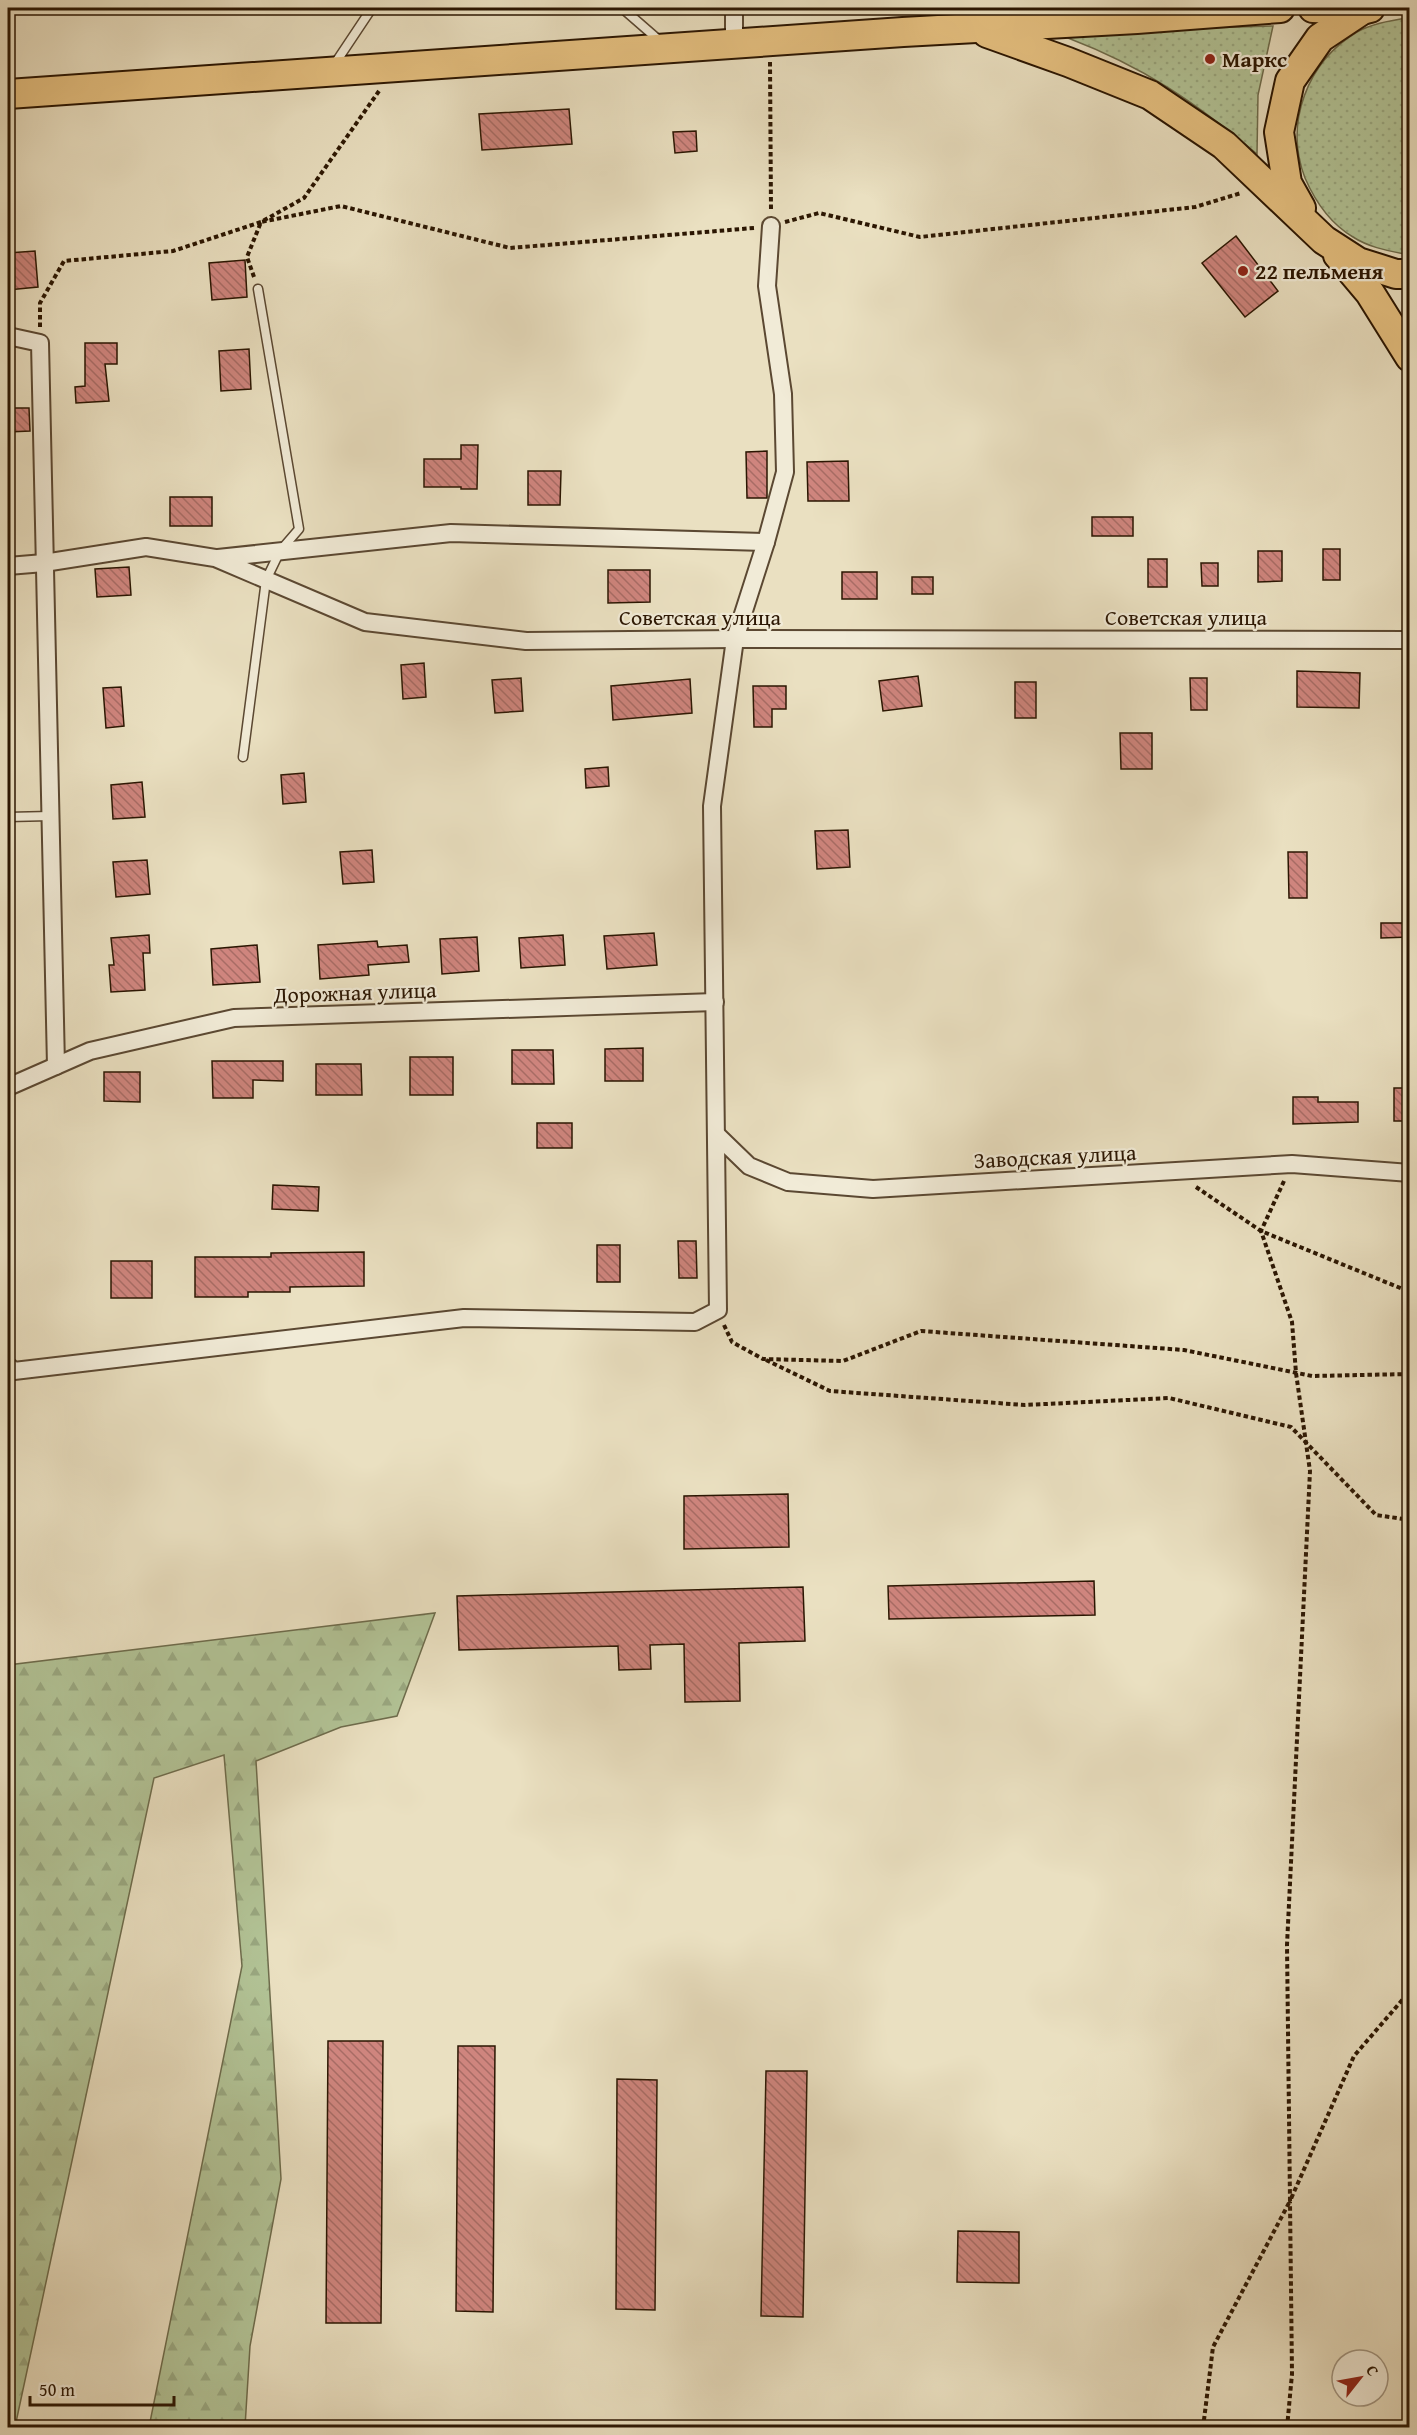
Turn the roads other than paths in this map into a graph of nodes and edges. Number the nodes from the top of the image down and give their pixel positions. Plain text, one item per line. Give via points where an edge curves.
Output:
1 (372, 8) edge
2 (622, 8) edge
3 (734, 8) edge
4 (1280, 8) edge
5 (1313, 8) edge
6 (1366, 8) edge
7 (1137, 14) edge
8 (973, 28) junction
9 (734, 44) junction
10 (668, 49) junction
11 (328, 73) junction
12 (8, 94) edge
13 (771, 226) road end
14 (1319, 234) junction
15 (1410, 274) edge
16 (258, 289) road end
17 (8, 336) edge
18 (1410, 357) edge
19 (766, 542) junction
20 (280, 551) junction
21 (215, 558) junction
22 (44, 563) junction
23 (8, 566) edge
24 (266, 580) junction
25 (735, 639) junction
26 (1410, 640) edge
27 (243, 757) dead end
28 (50, 816) junction
29 (8, 817) edge
30 (716, 1002) junction
31 (56, 1066) junction
32 (8, 1087) edge
33 (718, 1136) junction
34 (1410, 1173) edge
35 (8, 1366) edge

1 - 11 lane
2 - 10 lane
3 - 9 street
4 - 7 highway
5 - 6 highway
6 - 14 highway via 1320,38 1290,81 1279,132 1287,183
7 - 8 highway
8 - 9 highway
8 - 14 highway via 1150,95 1224,145
9 - 10 highway
10 - 11 highway
11 - 12 highway
13 - 19 street via 767,286 783,394 785,472
14 - 15 highway via 1358,262 1396,274
14 - 18 highway via 1370,293
16 - 20 lane via 299,530
17 - 22 street via 40,343
19 - 20 street via 451,533
19 - 25 street
20 - 21 street
20 - 24 lane
21 - 22 street, Советская улица via 146,548
21 - 24 street, Советская улица
22 - 23 street, Советская улица
22 - 28 street
24 - 25 street, Советская улица via 365,622 526,641
24 - 27 lane
25 - 26 street, Советская улица
25 - 30 street via 712,806
28 - 29 lane
28 - 31 street
30 - 31 street, Дорожная улица via 234,1018 90,1052
30 - 33 street
31 - 32 street, Дорожная улица
33 - 34 street, Заводская улица via 749,1166 788,1182 873,1189 1292,1164
33 - 35 street via 718,1310 695,1322 464,1318 14,1371

